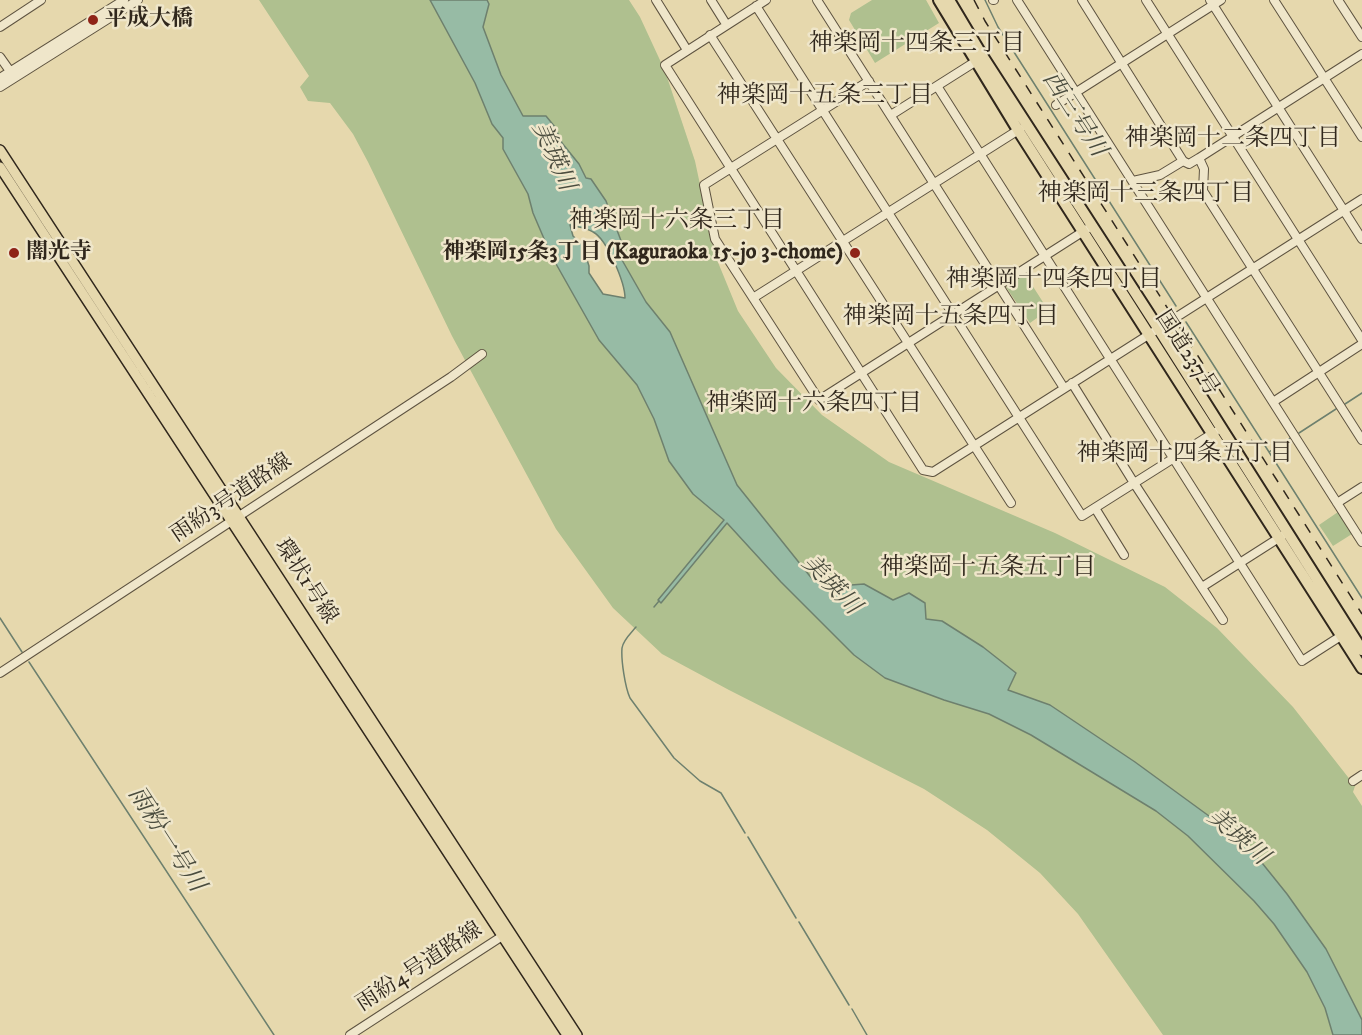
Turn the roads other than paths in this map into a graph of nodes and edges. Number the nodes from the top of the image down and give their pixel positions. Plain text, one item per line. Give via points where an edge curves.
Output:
1 (41, 0) edge
2 (138, 0) edge
3 (656, 0) edge
4 (711, 0) edge
5 (766, 0) edge
6 (817, 0) edge
7 (939, 0) edge
8 (948, 0) edge
9 (1017, 0) edge
10 (1082, 0) edge
11 (1146, 0) edge
12 (1221, 0) edge
13 (1274, 0) edge
14 (1338, 0) edge
15 (120, 3) edge
16 (1211, 3) edge
17 (756, 6) junction
18 (726, 24) junction
19 (0, 27) edge
20 (1167, 34) junction
21 (710, 35) junction
22 (1362, 37) edge
23 (687, 50) junction
24 (1362, 54) edge
25 (0, 57) edge
26 (979, 60) junction
27 (1122, 64) junction
28 (12, 75) junction
29 (0, 78) edge
30 (1324, 78) junction
31 (869, 81) junction
32 (937, 86) junction
33 (0, 87) edge
34 (1076, 92) junction
35 (1056, 105) dead end
36 (1278, 108) junction
37 (822, 110) junction
38 (891, 115) junction
39 (1023, 127) junction
40 (1232, 137) junction
41 (1362, 137) edge
42 (777, 139) junction
43 (0, 150) edge
44 (980, 154) junction
45 (1199, 158) junction
46 (1183, 161) junction
47 (0, 167) edge
48 (731, 168) junction
49 (1133, 181) junction
50 (934, 184) junction
51 (1362, 200) edge
52 (1344, 211) junction
53 (888, 213) junction
54 (1087, 229) junction
55 (1362, 238) edge
56 (1298, 240) junction
57 (842, 242) junction
58 (1044, 257) junction
59 (1253, 269) junction
60 (796, 271) junction
61 (999, 286) junction
62 (1207, 297) junction
63 (753, 298) junction
64 (953, 315) junction
65 (1154, 330) junction
66 (1362, 339) edge
67 (907, 344) junction
68 (1362, 344) edge
69 (482, 354) dead end
70 (1110, 358) junction
71 (861, 373) junction
72 (1318, 373) junction
73 (1071, 383) junction
74 (1064, 388) junction
75 (1273, 402) junction
76 (1019, 416) junction
77 (1217, 431) junction
78 (1362, 440) edge
79 (973, 446) junction
80 (1173, 459) junction
81 (1134, 483) junction
82 (1362, 487) edge
83 (1011, 503) dead end
84 (1337, 503) junction
85 (1095, 508) junction
86 (235, 519) junction
87 (1284, 535) junction
88 (1362, 542) edge
89 (1124, 555) dead end
90 (1240, 563) junction
91 (1202, 586) junction
92 (1223, 620) dead end
93 (1346, 633) junction
94 (1362, 650) edge
95 (1362, 668) edge
96 (0, 673) edge
97 (1362, 775) edge
98 (1353, 781) dead end
99 (506, 933) junction
100 (350, 1035) edge
101 (567, 1035) edge
102 (577, 1035) edge

1 - 19 street
2 - 15 street
3 - 23 street
4 - 18 street
5 - 17 street
6 - 31 street
7 - 26 highway, 国道237号
8 - 26 highway, 国道237号
9 - 34 street
10 - 27 street
11 - 20 street
12 - 16 street
13 - 30 street
14 - 22 street
15 - 28 street
16 - 20 street
16 - 36 street
17 - 18 street
17 - 37 street
18 - 21 street
20 - 27 street
20 - 40 street
21 - 23 street
21 - 42 street
23 - 48 street via 665,65
24 - 30 street
25 - 28 street
26 - 32 street
26 - 39 highway, 国道237号
27 - 34 street
27 - 46 street
28 - 29 street
28 - 33 street
30 - 36 street
30 - 41 street
31 - 37 street
31 - 38 street
32 - 38 street
32 - 44 street
34 - 35 street
34 - 49 street
36 - 40 street
36 - 52 street
37 - 42 street
37 - 53 street
38 - 50 street
39 - 44 street
39 - 54 highway, 国道237号
40 - 45 street
40 - 56 street
42 - 48 street
42 - 57 street
43 - 86 main road, 環状1号線
44 - 50 street
44 - 58 street
45 - 46 street via 1189,164
45 - 59 street via 1204,169 1203,191
46 - 49 street via 1161,175
47 - 86 main road, 環状1号線
48 - 60 street
48 - 63 street via 704,185 715,239
49 - 62 street
50 - 53 street
50 - 61 street
51 - 52 street
52 - 55 street
52 - 56 street
53 - 57 street
53 - 64 street
54 - 58 street
54 - 65 highway, 国道237号
56 - 59 street
56 - 66 street
57 - 60 street
57 - 67 street
58 - 61 street
58 - 70 street
59 - 62 street
59 - 72 street
60 - 63 street
60 - 71 street
61 - 64 street
61 - 74 street
62 - 65 street
62 - 75 street
63 - 71 street via 819,400
64 - 67 street
64 - 76 street
65 - 70 street
65 - 77 highway, 国道237号
67 - 71 street
67 - 79 street
68 - 72 street
69 - 86 street, 雨紛3号道路線
70 - 73 street
70 - 80 street
71 - 79 street via 923,470 933,472
72 - 75 street
72 - 78 street
73 - 74 street
73 - 81 street
74 - 76 street
75 - 84 street
76 - 79 street
76 - 85 street via 1082,516
77 - 80 street
77 - 87 highway, 国道237号
79 - 83 street
80 - 81 street
80 - 90 street
81 - 85 street
81 - 91 street
82 - 84 street
84 - 88 street
85 - 89 street
86 - 96 street, 雨紛3号道路線
86 - 99 main road, 環状1号線
87 - 90 street
87 - 93 highway, 国道237号
90 - 91 street
90 - 93 street via 1302,661
91 - 92 street
93 - 94 highway, 国道237号
93 - 95 highway, 国道237号
97 - 98 street
99 - 100 street, 雨紛4号道路線
99 - 101 main road, 環状1号線
99 - 102 main road, 環状1号線

